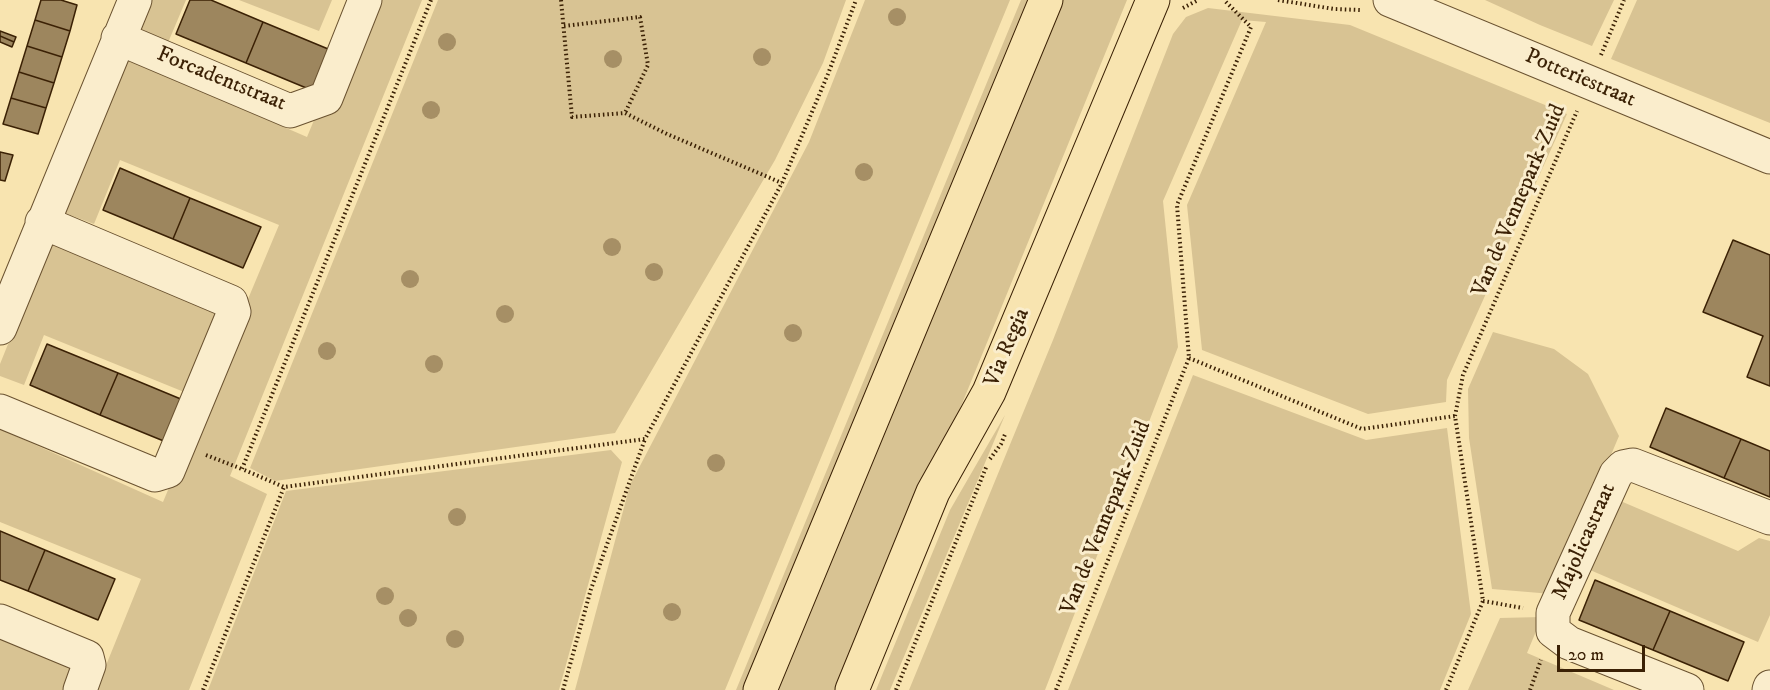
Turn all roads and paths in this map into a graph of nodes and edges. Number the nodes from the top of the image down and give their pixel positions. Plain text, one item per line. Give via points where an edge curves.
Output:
1 (135, 0) edge
2 (365, 0) edge
3 (431, 0) edge
4 (561, 0) edge
5 (856, 0) edge
6 (1046, 0) edge
7 (1153, 0) edge
8 (1224, 0) edge
9 (1278, 0) edge
10 (1624, 0) edge
11 (1378, 5) edge
12 (564, 26) junction
13 (118, 38) junction
14 (1589, 84) junction
15 (625, 113) junction
16 (1770, 157) edge
17 (782, 183) junction
18 (42, 222) junction
19 (0, 328) edge
20 (1189, 358) junction
21 (0, 411) edge
22 (1455, 417) junction
23 (645, 439) junction
24 (284, 487) junction
25 (1770, 518) edge
26 (1483, 601) junction
27 (1553, 613) junction
28 (0, 621) edge
29 (80, 690) edge
30 (203, 690) edge
31 (563, 690) edge
32 (760, 690) edge
33 (852, 690) edge
34 (1056, 690) edge
35 (1446, 690) edge
36 (1687, 690) edge

1 - 13 street
2 - 13 street, Forcadentstraat via 326,98 290,111
3 - 24 path via 242,469
4 - 12 path
5 - 17 path
6 - 32 main road
7 - 33 main road, Via Regia via 989,392 933,492
8 - 20 path, Van de Vennepark-Zuid via 1251,27 1177,205
9 - 11 path via 1334,9
10 - 14 path, Van de Vennepark-Zuid
11 - 14 street, Potteriestraat
12 - 15 path via 572,117
12 - 15 path via 640,17 648,65
13 - 18 street
14 - 16 street, Potteriestraat
14 - 22 path, Van de Vennepark-Zuid via 1463,375
15 - 17 path
17 - 23 path
18 - 19 street
18 - 21 street via 231,302 234,312 168,471 155,475
20 - 22 path via 1362,429
20 - 34 path, Van de Vennepark-Zuid
22 - 26 path, Van de Vennepark-Zuid
23 - 24 path
23 - 31 path via 591,589
24 - 30 path
25 - 27 street, Majolicastraat via 1633,465 1623,467 1616,474
26 - 27 path
26 - 35 path
27 - 36 street, Majolicastraat via 1553,631 1569,643
28 - 29 street via 87,657 89,665

